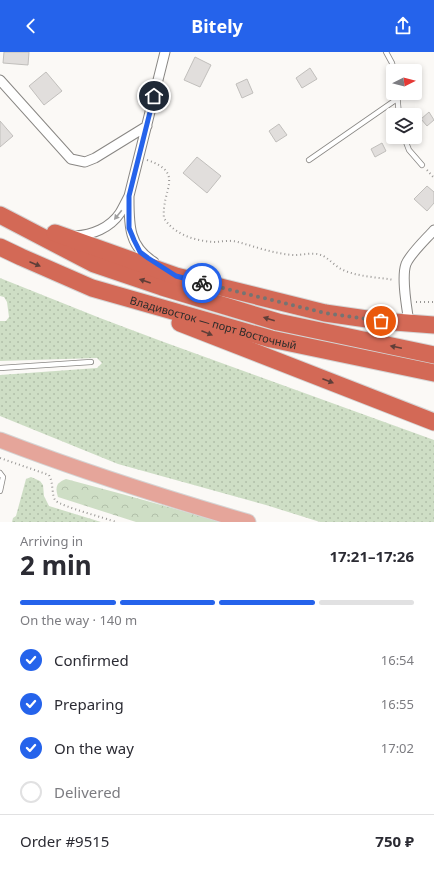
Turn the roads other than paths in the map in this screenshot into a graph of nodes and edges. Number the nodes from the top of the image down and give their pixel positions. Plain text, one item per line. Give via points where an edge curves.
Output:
1 (165, 52) edge
2 (386, 52) edge
3 (392, 64) edge
4 (0, 80) edge
5 (392, 100) edge
6 (147, 126) junction
7 (407, 144) edge
8 (309, 160) dead end
9 (422, 165) road end
10 (129, 196) junction
11 (0, 214) edge
12 (434, 230) edge
13 (67, 237) junction
14 (0, 247) edge
15 (176, 276) junction
16 (92, 288) junction
17 (409, 323) junction
18 (434, 325) edge
19 (434, 355) edge
20 (91, 362) dead end
21 (0, 368) edge
22 (434, 373) edge
23 (434, 422) edge
24 (0, 440) edge
25 (0, 473) edge
26 (0, 491) edge
27 (248, 522) edge

1 - 6 street
2 - 3 lane
4 - 6 street via 71,159 85,162 95,158
5 - 8 lane
6 - 10 street
7 - 9 lane
10 -> 13 street via 119,214 109,224 86,235
10 - 15 street via 129,228 140,252
11 - 13 highway
19 -> 11 highway, Владивосток — порт Восточный via 278,322 162,287 94,264
12 - 17 street via 406,264 404,281
13 - 15 highway
14 -> 16 highway, Владивосток — порт Восточный
15 - 17 highway via 325,313
16 - 22 highway, Владивосток — порт Восточный via 271,339
16 -> 23 highway
17 - 18 highway
20 - 21 lane
24 - 27 main road via 58,462
25 - 26 lane via 3,477

